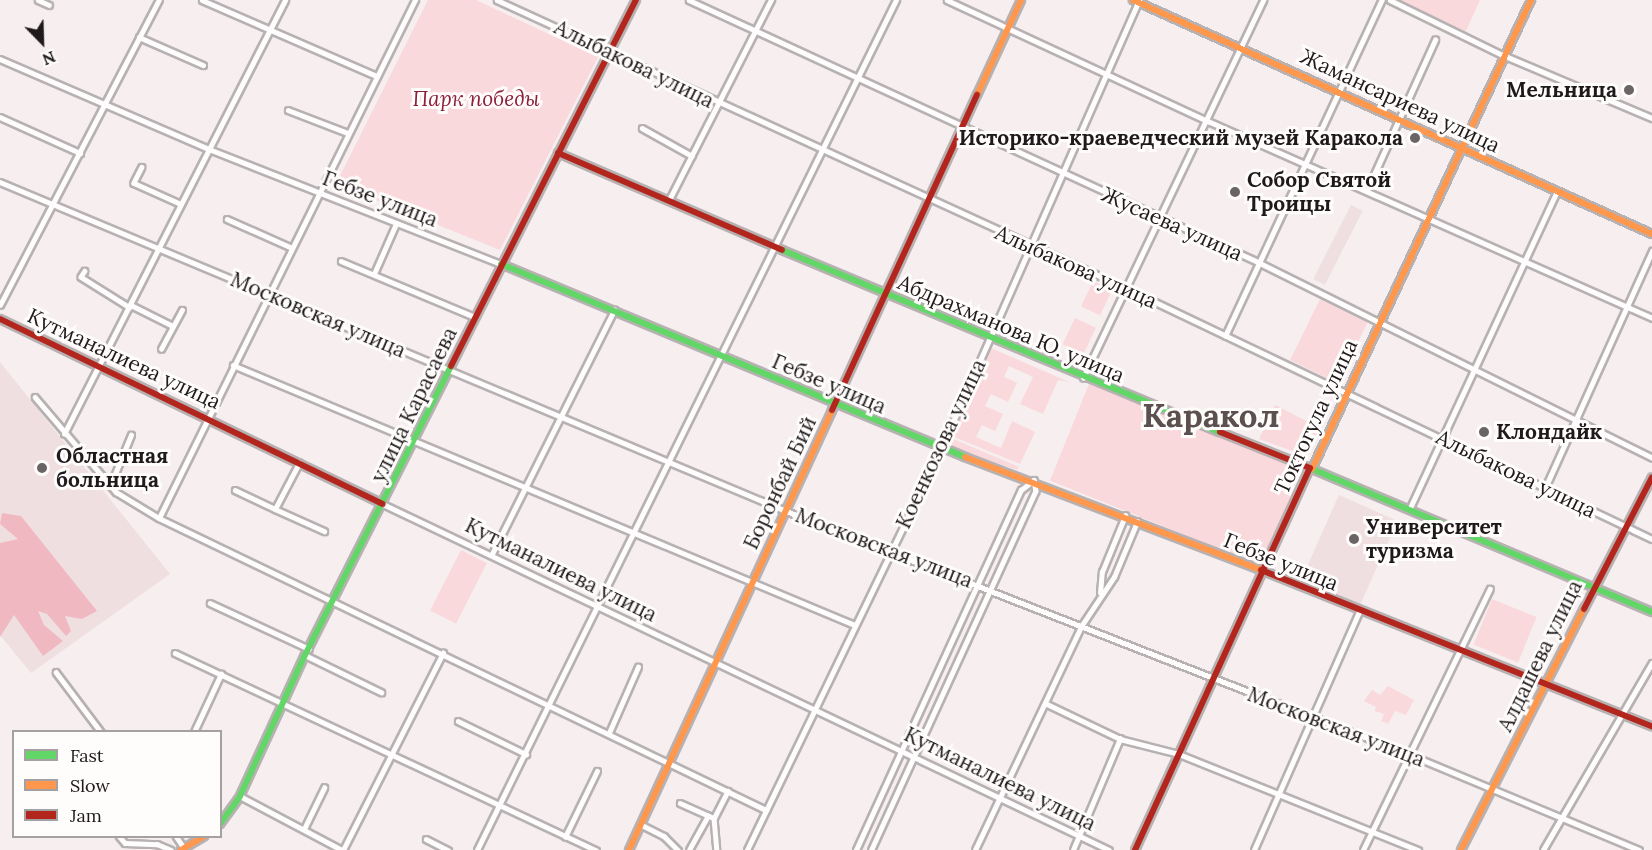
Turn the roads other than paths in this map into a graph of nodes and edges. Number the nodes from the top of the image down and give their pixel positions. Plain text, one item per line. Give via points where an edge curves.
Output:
1 (38, 0) edge
2 (159, 0) edge
3 (202, 0) edge
4 (285, 0) edge
5 (415, 0) edge
6 (497, 0) edge
7 (636, 0) edge
8 (688, 0) edge
9 (771, 0) edge
10 (896, 0) edge
11 (947, 0) edge
12 (1021, 0) edge
13 (1263, 0) edge
14 (1382, 0) edge
15 (1389, 0) edge
16 (1531, 0) edge
17 (1136, 1) edge
18 (49, 5) dead end
19 (1008, 27) junction
20 (271, 30) junction
21 (755, 32) junction
22 (139, 37) junction
23 (1435, 40) dead end
24 (1244, 48) junction
25 (610, 51) junction
26 (1503, 55) junction
27 (0, 59) edge
28 (203, 65) dead end
29 (1105, 72) junction
30 (377, 76) junction
31 (857, 79) junction
32 (1340, 91) junction
33 (718, 105) junction
34 (105, 106) junction
35 (288, 110) dead end
36 (0, 117) edge
37 (1400, 118) junction
38 (1652, 118) edge
39 (1208, 121) junction
40 (642, 128) dead end
41 (961, 129) junction
42 (348, 133) junction
43 (1460, 146) junction
44 (209, 149) junction
45 (821, 152) junction
46 (80, 153) junction
47 (558, 153) junction
48 (692, 156) junction
49 (1305, 163) junction
50 (142, 167) dead end
51 (1061, 175) junction
52 (0, 182) edge
53 (1367, 190) junction
54 (1557, 191) junction
55 (319, 193) junction
56 (669, 200) junction
57 (928, 200) junction
58 (54, 203) junction
59 (181, 204) junction
60 (1160, 218) junction
61 (1427, 218) junction
62 (227, 219) dead end
63 (396, 224) junction
64 (1652, 234) edge
65 (1029, 245) junction
66 (775, 246) junction
67 (292, 248) junction
68 (158, 250) junction
69 (1652, 251) edge
70 (341, 261) dead end
71 (1525, 261) junction
72 (1258, 262) junction
73 (501, 264) junction
74 (85, 271) dead end
75 (374, 274) junction
76 (1126, 288) junction
77 (269, 294) junction
78 (884, 294) junction
79 (0, 305) edge
80 (130, 306) junction
81 (1627, 306) junction
82 (182, 310) dead end
83 (614, 310) junction
84 (475, 317) junction
85 (1652, 318) edge
86 (0, 319) edge
87 (1378, 321) junction
88 (173, 326) junction
89 (1226, 334) junction
90 (989, 339) junction
91 (161, 349) dead end
92 (720, 357) junction
93 (233, 365) junction
94 (99, 367) junction
95 (1475, 369) junction
96 (449, 370) junction
97 (1083, 378) junction
98 (1345, 393) junction
99 (35, 397) dead end
100 (835, 405) junction
101 (208, 417) junction
102 (560, 417) junction
103 (1578, 419) junction
104 (64, 434) junction
105 (131, 435) dead end
106 (1442, 438) junction
107 (415, 442) junction
108 (941, 449) junction
109 (1652, 458) edge
110 (300, 462) junction
111 (668, 462) junction
112 (1310, 468) junction
113 (1652, 477) edge
114 (1034, 480) junction
115 (110, 486) junction
116 (525, 488) junction
117 (1545, 488) junction
118 (235, 490) dead end
119 (383, 504) junction
120 (1410, 508) junction
121 (275, 509) junction
122 (786, 511) junction
123 (1125, 516) junction
124 (159, 518) junction
125 (1137, 522) junction
126 (1624, 527) junction
127 (324, 531) dead end
128 (634, 532) junction
129 (1652, 539) edge
130 (890, 553) junction
131 (492, 554) junction
132 (1262, 572) junction
133 (752, 581) junction
134 (979, 585) junction
135 (1593, 586) junction
136 (992, 589) junction
137 (1490, 589) dead end
138 (1100, 594) junction
139 (334, 601) junction
140 (210, 603) dead end
141 (597, 606) junction
142 (1359, 612) junction
143 (1652, 612) edge
144 (855, 625) junction
145 (1082, 625) junction
146 (175, 652) dead end
147 (307, 652) junction
148 (1460, 652) junction
149 (443, 653) junction
150 (1652, 663) edge
151 (715, 664) junction
152 (638, 667) dead end
153 (56, 672) dead end
154 (221, 674) junction
155 (1214, 680) junction
156 (1543, 686) junction
157 (381, 692) dead end
158 (1045, 703) junction
159 (283, 704) junction
160 (551, 705) junction
161 (816, 709) junction
162 (1623, 714) junction
163 (1312, 718) junction
164 (458, 721) dead end
165 (1652, 726) edge
166 (99, 730) edge
167 (195, 730) edge
168 (609, 733) junction
169 (1120, 739) junction
170 (903, 749) junction
171 (526, 753) junction
172 (392, 754) junction
173 (1179, 754) junction
174 (1411, 754) junction
175 (916, 756) junction
176 (672, 762) junction
177 (597, 771) dead end
178 (324, 788) dead end
179 (1493, 789) junction
180 (728, 791) junction
181 (1279, 792) junction
182 (240, 796) junction
183 (1001, 796) junction
184 (680, 803) dead end
185 (499, 805) junction
186 (766, 810) junction
187 (708, 816) junction
188 (714, 818) junction
189 (1561, 820) junction
190 (222, 821) edge
191 (642, 825) junction
192 (304, 829) junction
193 (1373, 830) junction
194 (1080, 836) junction
195 (565, 837) junction
196 (120, 838) edge
197 (202, 838) edge
198 (426, 839) dead end
199 (182, 849) edge
200 (675, 849) edge
201 (171, 850) edge
202 (342, 850) edge
203 (448, 850) edge
204 (477, 850) edge
205 (596, 850) edge
206 (629, 850) edge
207 (689, 850) edge
208 (717, 850) edge
209 (747, 850) edge
210 (856, 850) edge
211 (872, 850) edge
212 (975, 850) edge
213 (1073, 850) edge
214 (1109, 850) edge
215 (1135, 850) edge
216 (1254, 850) edge
217 (1363, 850) edge
218 (1418, 850) edge
219 (1461, 850) edge
220 (1543, 850) edge
221 (1639, 850) edge

1 - 18 street
2 - 22 street
3 - 20 street
4 - 20 street
5 - 30 street
6 - 25 street, Алыбакова улица
7 - 25 main road, улица Карасаева
8 - 21 street, Жусаева улица
9 - 21 street
10 - 31 street
11 - 19 street
12 - 19 main road, Боронбай Бий
13 - 24 street
14 - 32 street
15 - 26 street
16 - 26 main road, Токтогула улица
17 - 24 main road, Жамансариева улица
17 - 29 street, Коенкозова улица
19 - 29 street
19 - 41 main road, Боронбай Бий
20 - 30 street
20 - 44 street
21 - 31 street, Жусаева улица
21 - 33 street
22 - 28 street
22 - 34 street
23 - 37 street
24 - 32 main road, Жамансариева улица
24 - 39 street
25 - 33 street, Алыбакова улица
25 - 47 main road, улица Карасаева
26 - 38 street
26 - 43 main road, Токтогула улица
27 - 34 street, Гебзе улица
29 - 39 street
29 - 51 street, Коенкозова улица
30 - 42 street
31 - 41 street, Жусаева улица
31 - 45 street
32 - 37 main road, Жамансариева улица
32 - 49 street
33 - 45 street, Алыбакова улица
33 - 48 street
34 - 44 street, Гебзе улица
34 - 46 street
35 - 42 street
36 - 46 street
37 - 43 main road, Жамансариева улица
37 - 53 street
39 - 49 street
39 - 60 street
40 - 48 street
41 - 51 street, Жусаева улица
41 - 57 main road, Боронбай Бий
42 - 55 street
43 - 54 main road, Жамансариева улица
43 - 61 main road, Токтогула улица
44 - 55 street, Гебзе улица
44 - 59 street
45 - 57 street, Алыбакова улица
45 - 66 street
46 - 58 street
47 - 56 main road, Абдрахманова Ю. улица
47 - 73 main road, улица Карасаева
48 - 56 street
49 - 53 street
49 - 72 street
50 - 59 street via 134,183
51 - 60 street, Жусаева улица
51 - 65 street, Коенкозова улица
52 - 58 street, Московская улица
53 - 61 street
54 - 64 main road, Жамансариева улица
54 - 71 street
55 - 63 street, Гебзе улица
55 - 67 street
56 - 66 main road, Абдрахманова Ю. улица
57 - 65 street, Алыбакова улица
57 - 78 main road, Боронбай Бий
58 - 68 street, Московская улица
58 - 79 street
59 - 68 street
60 - 72 street, Жусаева улица
60 - 76 street
61 - 71 street
61 - 87 main road, Токтогула улица
62 - 67 street
63 - 73 street, Гебзе улица
63 - 75 street
65 - 76 street, Алыбакова улица
65 - 90 street, Коенкозова улица
66 - 78 main road, Абдрахманова Ю. улица
66 - 92 street
67 - 77 street
68 - 77 street, Московская улица
68 - 80 street
69 - 81 street
70 - 75 street
71 - 81 street
71 - 95 street
72 - 87 street, Жусаева улица
72 - 89 street
73 - 83 main road, Гебзе улица
73 - 84 main road, улица Карасаева
74 - 80 street via 81,277
75 - 84 street
76 - 89 street, Алыбакова улица
76 - 97 street
77 - 93 street
77 - 96 street, Московская улица
78 - 90 main road, Абдрахманова Ю. улица
78 - 100 main road, Боронбай Бий
80 - 88 street
80 - 94 street
81 - 85 street
81 - 103 street
82 - 88 street
83 - 92 main road, Гебзе улица
83 - 102 street
84 - 96 main road, улица Карасаева
86 - 94 main road, Кутманалиева улица
87 - 95 street, Жусаева улица
87 - 98 main road, Токтогула улица
88 - 91 street
89 - 98 street, Алыбакова улица
90 - 97 main road, Абдрахманова Ю. улица
90 - 108 street, Коенкозова улица
92 - 100 main road, Гебзе улица
92 - 111 street
93 - 101 street
93 - 107 street
94 - 101 main road, Кутманалиева улица
94 - 104 street
95 - 103 street, Жусаева улица
95 - 106 street
96 - 102 street, Московская улица
96 - 107 main road, улица Карасаева
97 - 112 main road, Абдрахманова Ю. улица
98 - 106 street, Алыбакова улица
98 - 112 main road, Токтогула улица
99 - 104 street
100 - 108 main road, Гебзе улица
100 - 122 main road, Боронбай Бий
101 - 110 main road, Кутманалиева улица
101 - 124 street
102 - 111 street, Московская улица
102 - 116 street
103 - 109 street, Жусаева улица
103 - 117 street
104 - 115 street
105 - 115 street
106 - 117 street, Алыбакова улица
106 - 120 street
107 - 116 street
107 - 119 main road, улица Карасаева
108 - 114 main road, Гебзе улица
108 - 130 street, Коенкозова улица
110 - 119 main road, Кутманалиева улица
110 - 121 street
111 - 122 street, Московская улица
111 - 128 street
112 - 120 main road, Абдрахманова Ю. улица
112 - 132 main road, Токтогула улица
113 - 126 main road, Алдашева улица
114 - 123 main road, Гебзе улица
114 - 134 street via 1021,490
114 - 136 street via 1036,491
115 - 124 street
116 - 128 street
116 - 131 street
117 - 126 street, Алыбакова улица
118 - 121 street
119 - 131 street, Кутманалиева улица
119 - 139 main road, улица Карасаева
120 - 135 main road, Абдрахманова Ю. улица
121 - 127 street
122 - 130 street, Московская улица
122 - 133 main road, Боронбай Бий
123 - 125 main road, Гебзе улица
123 - 138 street via 1102,572
124 - 139 street
125 - 132 main road, Гебзе улица
125 - 138 street via 1114,577
126 - 129 street, Алыбакова улица
126 - 135 main road, Алдашева улица
128 - 133 street
128 - 141 street
130 - 134 street, Московская улица
130 - 144 street, Коенкозова улица
131 - 141 street, Кутманалиева улица
132 - 142 main road, Гебзе улица
132 - 155 main road, Токтогула улица
133 - 144 street
133 - 151 main road, Боронбай Бий
134 - 136 street, Московская улица
134 - 170 street
135 - 143 main road, Абдрахманова Ю. улица
135 - 156 main road, Алдашева улица
136 - 145 street, Московская улица
136 - 175 street
137 - 148 street
138 - 145 street
139 - 147 main road, улица Карасаева
139 - 149 street
140 - 147 street
141 - 151 street, Кутманалиева улица
141 - 160 street
142 - 148 main road, Гебзе улица
142 - 163 street
144 - 161 street, Коенкозова улица
145 - 155 street, Московская улица
145 - 158 street
146 - 154 street
147 - 157 street
147 - 159 main road, улица Карасаева
148 - 156 main road, Гебзе улица
148 - 174 street
149 - 160 street
149 - 172 street
150 - 162 street
151 - 161 street, Кутманалиева улица
151 - 176 main road, Боронбай Бий
152 - 168 street
153 - 166 street
154 - 159 street
154 - 167 street
155 - 163 street, Московская улица
155 - 173 main road, Токтогула улица
156 - 162 main road, Гебзе улица
156 - 179 main road, Алдашева улица
158 - 169 street
158 - 183 street
159 - 172 street
159 - 182 main road, улица Карасаева
160 - 168 street
160 - 171 street
161 - 170 street, Кутманалиева улица
161 - 186 street, Коенкозова улица
162 - 165 main road, Гебзе улица
162 - 189 street
163 - 174 street, Московская улица
163 - 181 street
164 - 171 street
168 - 176 street
169 - 173 street
169 - 194 street
170 - 175 street, Кутманалиева улица
170 - 210 street
171 - 185 street
172 - 185 street
172 - 202 street
173 - 181 street
173 - 215 main road, Токтогула улица
174 - 179 street, Московская улица
174 - 193 street
175 - 183 street, Кутманалиева улица
175 - 211 street
176 - 180 street
176 - 191 main road, Боронбай Бий
177 - 195 street
178 - 192 street
179 - 189 street, Московская улица
179 - 219 main road, Алдашева улица
180 - 186 street
180 - 188 street
181 - 193 street
181 - 216 street
182 - 190 main road, улица Карасаева
182 - 192 street
183 - 194 street, Кутманалиева улица
183 - 212 street
184 - 187 street
185 - 195 street
185 - 204 street
186 - 209 street, Коенкозова улица
187 - 188 street
187 - 207 street
188 - 208 street
189 - 220 street
189 - 221 street, Московская улица
191 - 200 street
191 - 206 main road, Боронбай Бий
192 - 202 street
193 - 217 street
193 - 218 street
194 - 213 street
194 - 214 street, Кутманалиева улица
195 - 205 street
196 - 201 street via 125,843 158,844
197 - 199 main road
198 - 203 street

